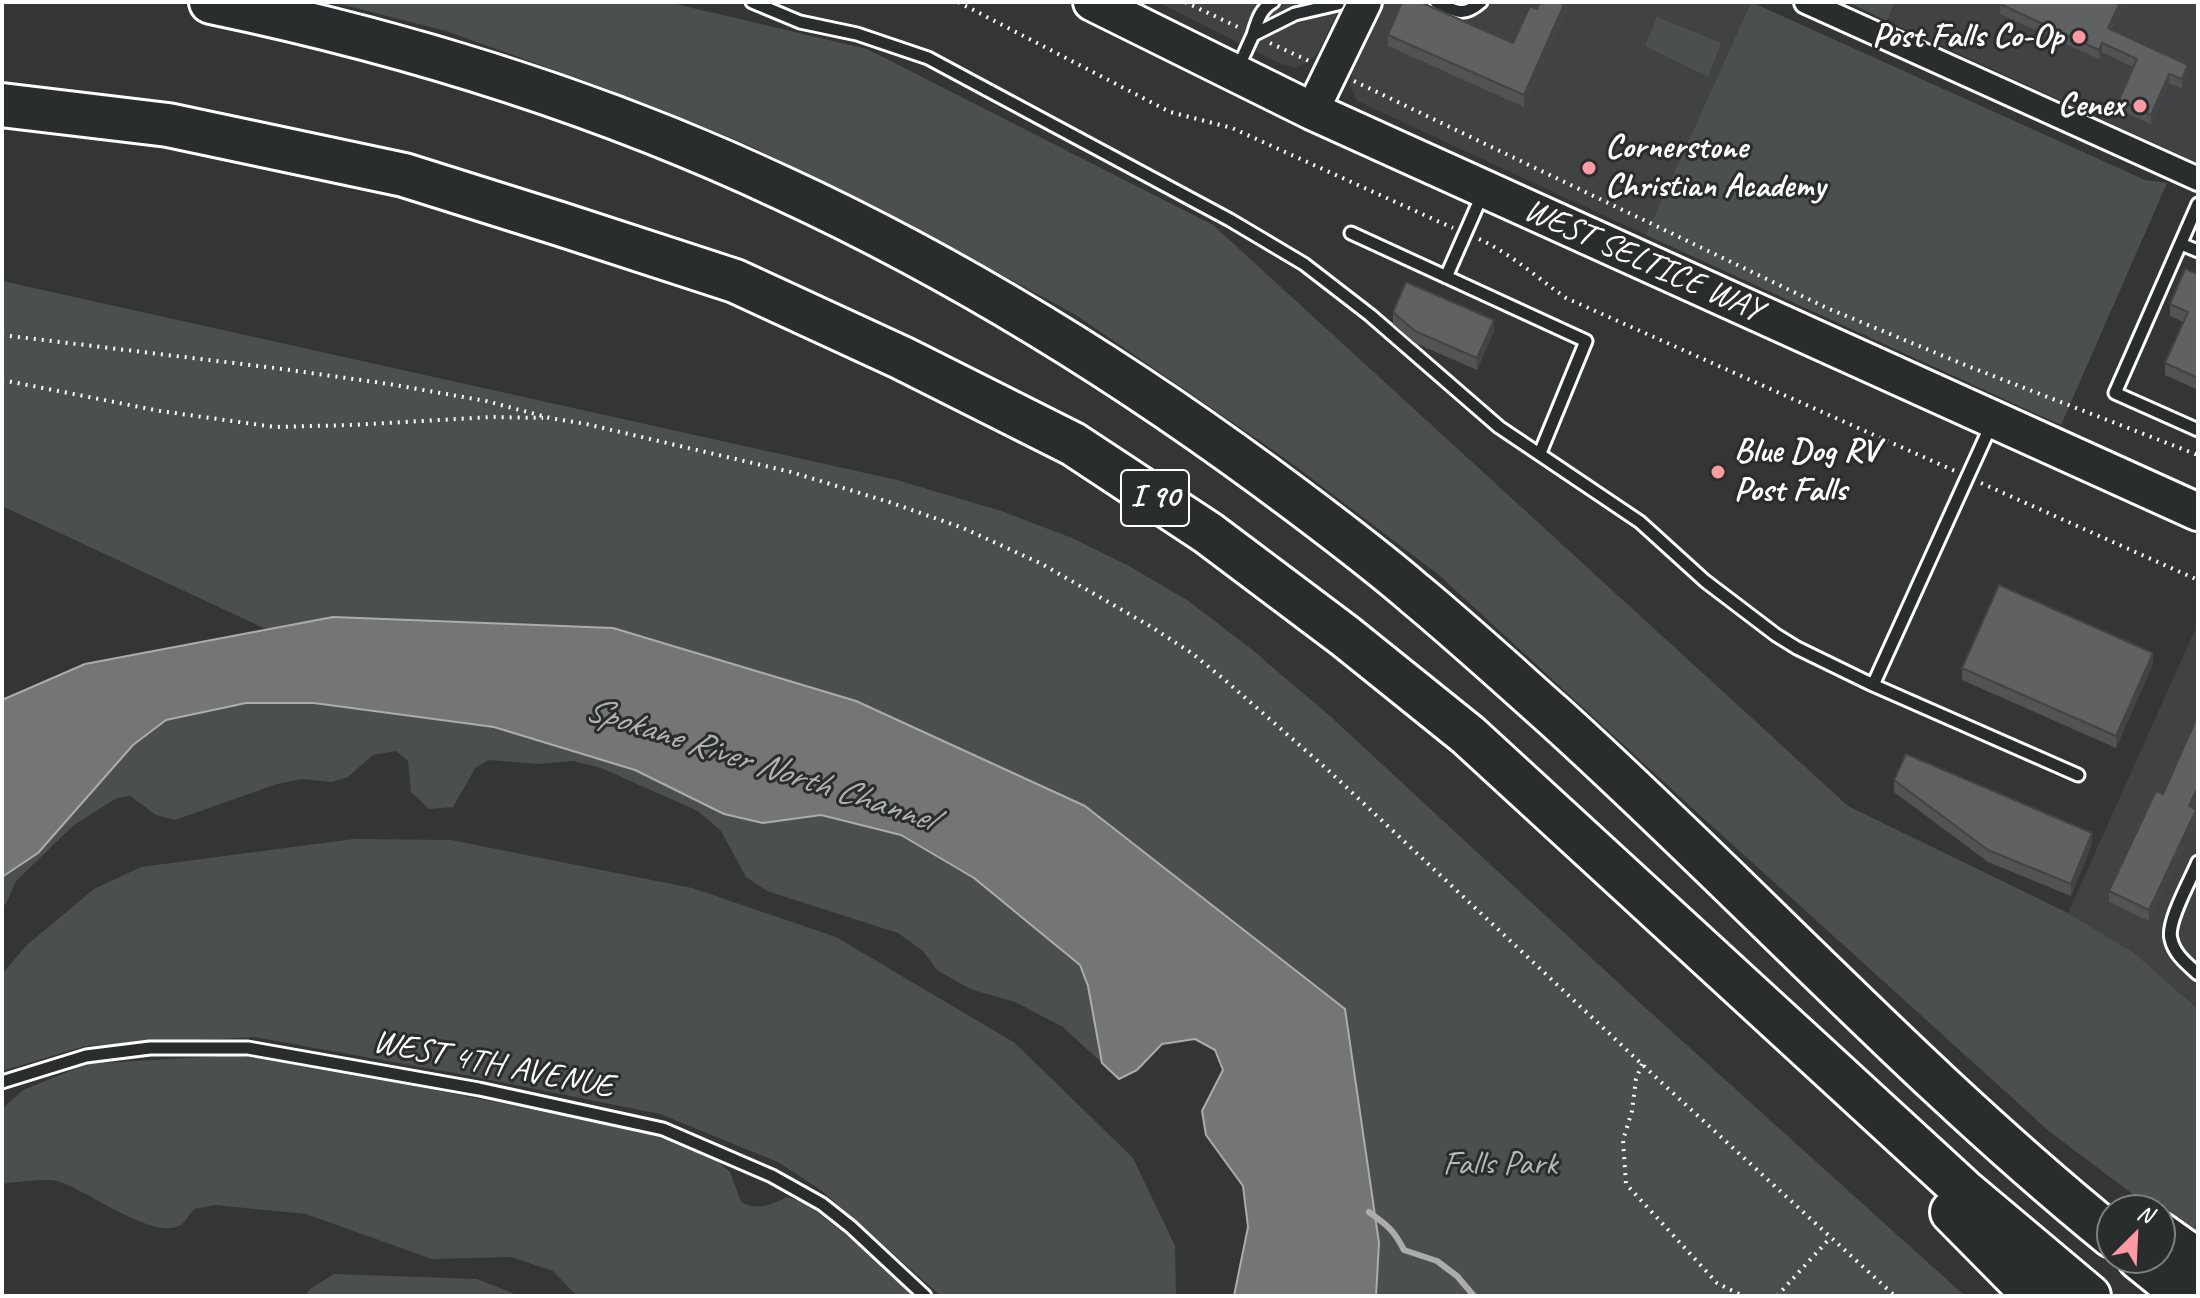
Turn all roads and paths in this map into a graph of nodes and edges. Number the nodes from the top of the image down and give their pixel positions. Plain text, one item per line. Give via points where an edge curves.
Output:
1 (211, 2) edge
2 (752, 2) edge
3 (958, 2) edge
4 (1092, 2) edge
5 (1185, 2) edge
6 (1273, 2) edge
7 (1436, 2) edge
8 (1481, 2) edge
9 (1806, 2) edge
10 (1349, 5) edge
11 (1253, 35) junction
12 (1332, 72) junction
13 (1235, 73) junction
14 (2, 105) edge
15 (1312, 111) junction
16 (2198, 179) edge
17 (1485, 190) junction
18 (2198, 204) edge
19 (1351, 233) dead end
20 (1466, 233) junction
21 (2181, 244) junction
22 (2198, 251) edge
23 (1446, 277) junction
24 (2, 335) edge
25 (2, 380) edge
26 (550, 418) junction
27 (1994, 419) junction
28 (2198, 430) edge
29 (1540, 453) junction
30 (2198, 455) edge
31 (1967, 476) junction
32 (2198, 512) edge
33 (2198, 580) edge
34 (1873, 685) junction
35 (1556, 717) junction
36 (2078, 775) dead end
37 (2198, 862) edge
38 (1709, 956) junction
39 (2198, 974) edge
40 (1642, 1064) junction
41 (2, 1082) edge
42 (2106, 1194) edge
43 (2096, 1223) edge
44 (1831, 1237) junction
45 (2176, 1245) edge
46 (2198, 1261) edge
47 (2159, 1274) edge
48 (925, 1296) edge
49 (1743, 1296) edge
50 (1777, 1296) edge
51 (1895, 1296) edge
52 (2035, 1296) edge
53 (2089, 1296) edge
54 (2186, 1296) edge

1 - 35 highway, I 90 via 437,57 524,85 695,150 863,227 1028,318 1187,421 1413,591
2 - 29 lane via 800,22 928,58 1230,220 1304,264 1499,427
3 - 20 path via 1170,112 1240,131
4 - 13 main road, WEST SELTICE WAY
5 - 11 path
6 - 11 lane via 1258,17
7 - 8 lane via 1467,12
9 - 16 street
10 - 11 lane via 1295,14
10 - 12 street
11 - 12 path
11 - 13 lane
12 - 15 street
12 - 30 path via 1827,308
13 - 15 main road, WEST SELTICE WAY
14 - 38 highway, I 90 via 168,125 404,175 735,281 902,358 1073,444 1208,533 1468,735
15 - 17 main road, WEST SELTICE WAY
17 - 20 lane
17 - 27 main road, WEST SELTICE WAY
18 - 21 lane
19 - 23 lane
20 - 23 lane
20 - 31 path via 1501,249 1587,309
21 - 22 lane
21 - 28 lane via 2115,393
23 - 29 lane via 1586,341
24 - 26 path via 389,384
25 - 26 path via 275,427
26 - 40 path via 791,472 889,502 1042,564 1150,626 1193,654 1305,750
27 - 31 lane
27 - 32 main road, WEST SELTICE WAY
29 - 34 lane via 1640,522 1776,635
31 - 33 path
31 - 34 lane
34 - 36 lane
35 - 42 highway via 1981,1093
35 - 43 highway, I 90 via 1907,1053
37 - 39 lane via 2170,937 2179,956
38 - 52 highway via 1817,1075
38 - 53 highway, I 90 via 1963,1190
40 - 44 path
40 - 49 path via 1623,1140 1626,1184 1717,1283
41 - 48 lane, WEST 4TH AVENUE via 86,1056 150,1048 248,1048 479,1089 663,1129 822,1204
44 - 50 path
44 - 51 path
45 - 46 highway
47 - 54 highway

